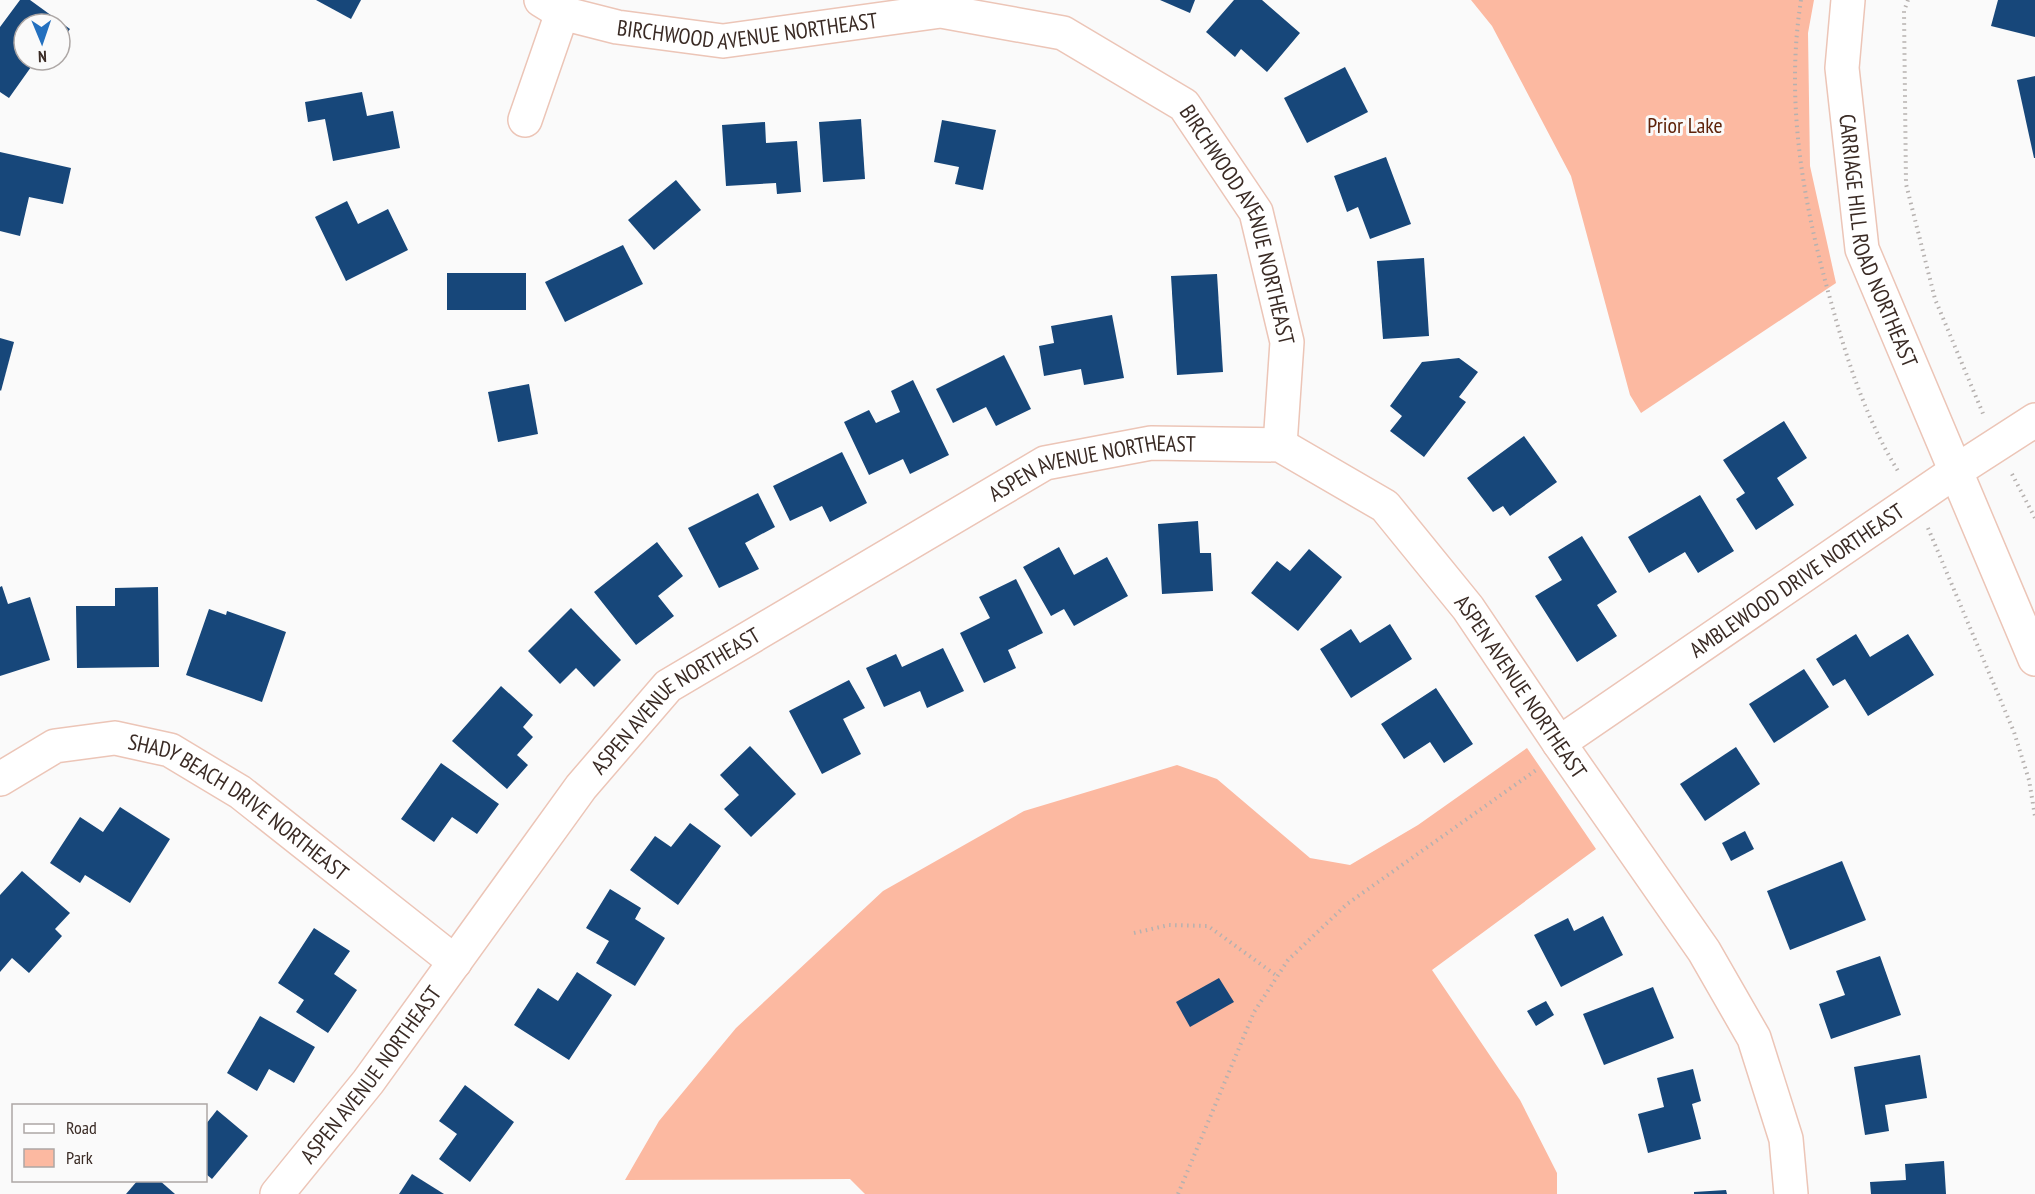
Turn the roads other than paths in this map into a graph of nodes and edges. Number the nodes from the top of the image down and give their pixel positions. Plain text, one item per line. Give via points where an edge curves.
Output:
1 (1848, 0) edge
2 (552, 7) edge
3 (525, 120) dead end
4 (2035, 420) edge
5 (1280, 445) junction
6 (1956, 471) junction
7 (2035, 659) edge
8 (1561, 747) junction
9 (0, 780) edge
10 (455, 962) junction
11 (277, 1194) edge
12 (1791, 1194) edge

1 - 6 street, CARRIAGE HILL ROAD NORTHEAST via 1842,68 1862,249
2 - 3 street
2 - 5 street, BIRCHWOOD AVENUE NORTHEAST via 617,27 723,41 941,11 1063,33 1184,105 1256,212 1287,342
4 - 6 street, AMBLEWOOD DRIVE NORTHEAST
5 - 8 street, ASPEN AVENUE NORTHEAST via 1385,506 1468,608
5 - 10 street, ASPEN AVENUE NORTHEAST via 1151,442 1044,463 668,686 581,787
6 - 7 street, CARRIAGE HILL ROAD NORTHEAST
6 - 8 street, AMBLEWOOD DRIVE NORTHEAST
8 - 12 street, ASPEN AVENUE NORTHEAST via 1704,951 1754,1038 1785,1139
9 - 10 street, SHADY BEACH DRIVE NORTHEAST via 55,746 116,738 170,750 240,792
10 - 11 street, ASPEN AVENUE NORTHEAST via 368,1082

